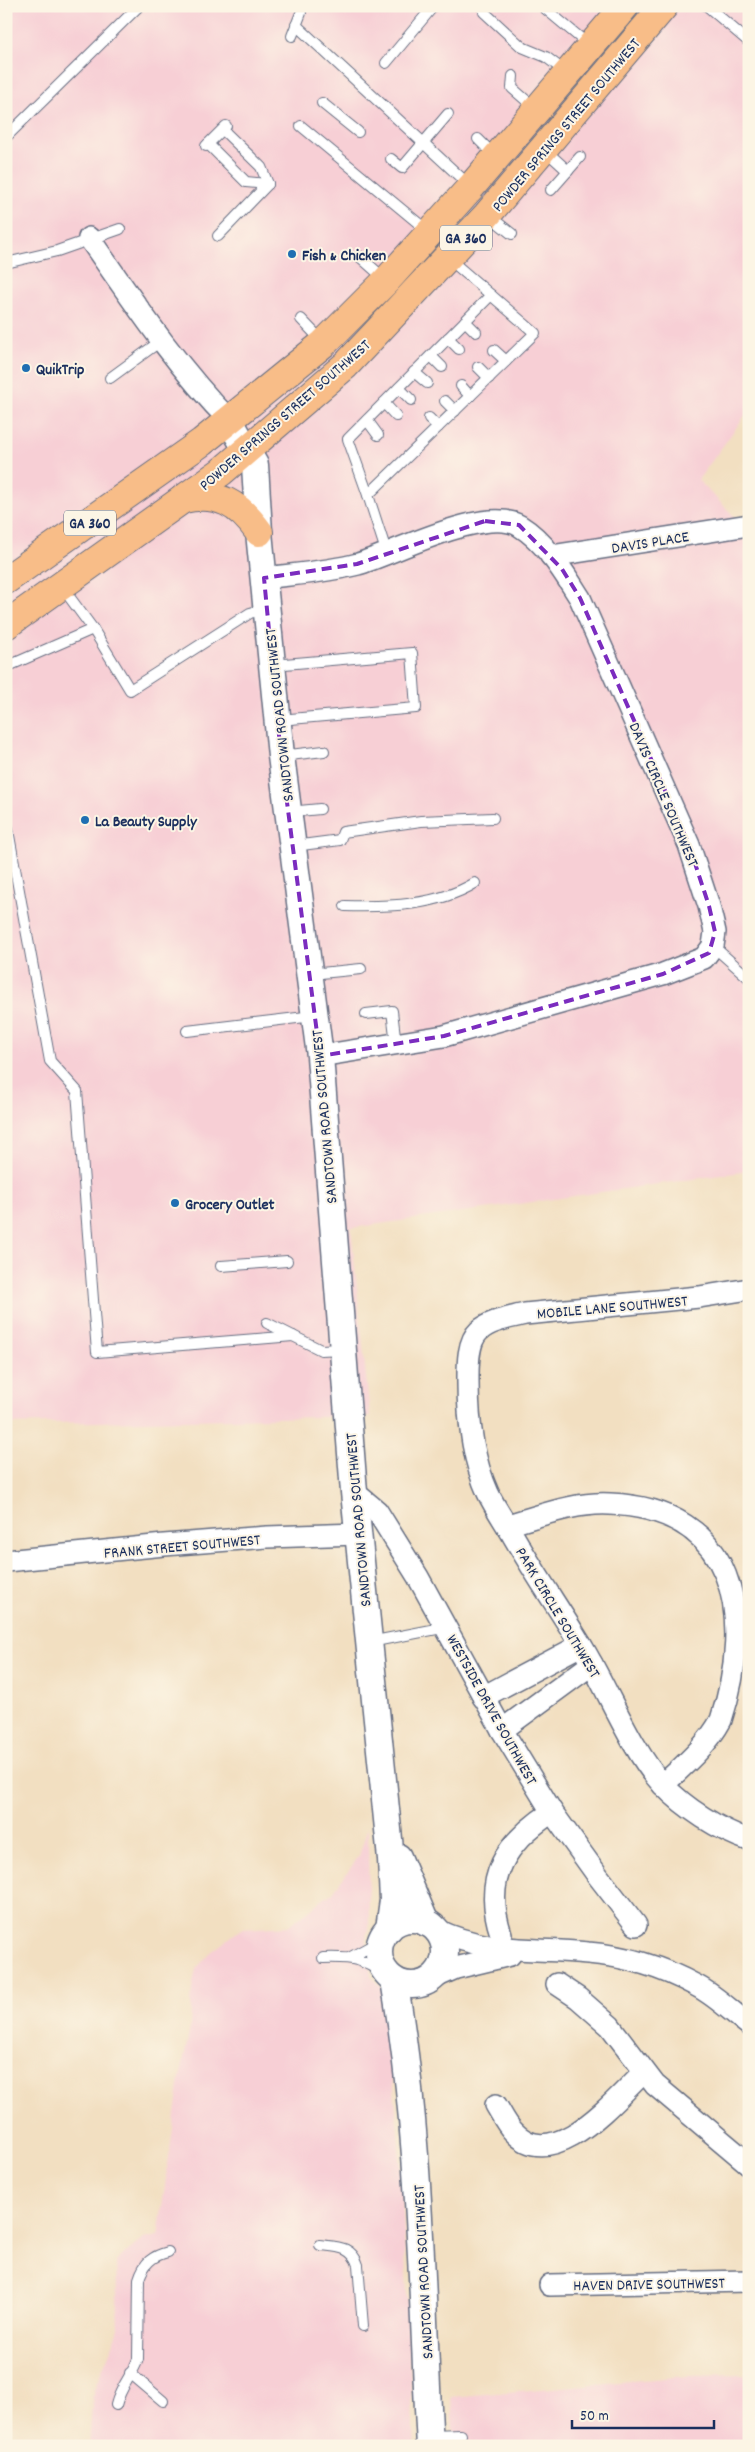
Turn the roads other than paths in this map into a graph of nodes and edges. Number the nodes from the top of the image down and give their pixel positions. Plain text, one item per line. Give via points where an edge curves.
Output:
1 (139, 6) edge
2 (542, 6) edge
3 (624, 6) edge
4 (664, 6) edge
5 (707, 6) edge
6 (431, 9) dead end
7 (484, 12) dead end
8 (301, 13) dead end
9 (296, 25) junction
10 (292, 36) dead end
11 (749, 42) edge
12 (590, 46) junction
13 (386, 63) dead end
14 (568, 74) junction
15 (514, 76) dead end
16 (322, 103) dead end
17 (537, 110) junction
18 (448, 114) dead end
19 (301, 126) dead end
20 (358, 132) dead end
21 (6, 137) edge
22 (424, 142) junction
23 (544, 149) junction
24 (580, 156) dead end
25 (391, 159) dead end
26 (568, 171) junction
27 (268, 184) junction
28 (472, 188) junction
29 (551, 190) dead end
30 (487, 215) junction
31 (120, 228) dead end
32 (430, 233) junction
33 (512, 234) dead end
34 (218, 236) dead end
35 (89, 238) junction
36 (359, 256) dead end
37 (448, 258) junction
38 (6, 263) edge
39 (386, 281) junction
40 (491, 295) junction
41 (301, 319) dead end
42 (465, 321) junction
43 (476, 332) dead end
44 (448, 338) junction
45 (162, 340) junction
46 (324, 343) junction
47 (459, 349) dead end
48 (494, 350) dead end
49 (431, 356) junction
50 (506, 361) junction
51 (442, 367) dead end
52 (478, 367) dead end
53 (414, 372) junction
54 (110, 378) dead end
55 (489, 378) junction
56 (427, 384) dead end
57 (461, 386) dead end
58 (399, 388) junction
59 (470, 396) junction
60 (411, 400) dead end
61 (445, 401) dead end
62 (384, 403) junction
63 (455, 411) junction
64 (396, 416) dead end
65 (429, 418) dead end
66 (367, 420) junction
67 (230, 421) junction
68 (438, 427) junction
69 (414, 434) dead end
70 (378, 435) dead end
71 (422, 442) junction
72 (247, 449) junction
73 (395, 452) dead end
74 (403, 461) junction
75 (368, 495) junction
76 (183, 499) junction
77 (749, 525) edge
78 (259, 532) junction
79 (387, 554) junction
80 (551, 556) junction
81 (264, 578) junction
82 (6, 580) edge
83 (62, 586) junction
84 (268, 609) junction
85 (6, 625) edge
86 (93, 629) junction
87 (273, 665) junction
88 (6, 667) edge
89 (278, 720) junction
90 (324, 751) dead end
91 (281, 756) junction
92 (320, 809) dead end
93 (288, 812) junction
94 (493, 818) dead end
95 (6, 819) edge
96 (293, 846) junction
97 (475, 883) dead end
98 (345, 906) dead end
99 (713, 946) junction
100 (361, 969) dead end
101 (310, 974) junction
102 (749, 978) edge
103 (366, 1014) dead end
104 (315, 1016) junction
105 (187, 1031) dead end
106 (396, 1044) junction
107 (320, 1056) junction
108 (287, 1261) dead end
109 (221, 1266) dead end
110 (749, 1289) edge
111 (267, 1323) dead end
112 (478, 1332) joint
113 (293, 1336) junction
114 (342, 1349) junction
115 (354, 1492) junction
116 (507, 1526) junction
117 (358, 1534) junction
118 (6, 1561) edge
119 (447, 1627) junction
120 (369, 1642) junction
121 (581, 1645) junction
122 (592, 1664) junction
123 (483, 1697) junction
124 (502, 1730) junction
125 (664, 1785) junction
126 (552, 1812) junction
127 (386, 1821) junction
128 (749, 1840) edge
129 (636, 1924) dead end
130 (431, 1926) junction
131 (386, 1933) junction
132 (501, 1934) dead end
133 (530, 1951) junction
134 (323, 1958) dead end
135 (351, 1958) junction
136 (392, 1978) junction
137 (426, 1981) junction
138 (557, 1984) dead end
139 (749, 2025) edge
140 (644, 2072) junction
141 (410, 2098) junction
142 (496, 2105) dead end
143 (749, 2164) edge
144 (320, 2246) dead end
145 (168, 2252) dead end
146 (749, 2281) edge
147 (550, 2285) dead end
148 (363, 2326) dead end
149 (130, 2373) junction
150 (164, 2401) dead end
151 (116, 2405) dead end
152 (461, 2435) dead end
153 (429, 2441) edge

1 - 21 lane
2 - 12 lane
3 - 12 main road, POWDER SPRINGS STREET SOUTHWEST / GA 360
4 - 23 main road, POWDER SPRINGS STREET SOUTHWEST / GA 360
5 - 11 lane
6 - 13 lane
7 - 14 lane via 522,46 546,57
8 - 9 lane
9 - 10 lane
9 - 22 lane
12 - 14 main road, POWDER SPRINGS STREET SOUTHWEST / GA 360
14 - 17 main road, POWDER SPRINGS STREET SOUTHWEST / GA 360
15 - 17 lane via 512,88
16 - 20 lane
17 - 28 main road, POWDER SPRINGS STREET SOUTHWEST / GA 360 via 487,148
18 - 22 lane
19 - 32 lane
22 - 25 lane via 402,168
22 - 28 lane
23 - 26 lane
23 - 30 main road, POWDER SPRINGS STREET SOUTHWEST / GA 360
24 - 26 lane
26 - 29 lane
27 - 27 lane via 246,182 207,145 224,128 261,166
27 - 34 lane
28 - 32 main road, POWDER SPRINGS STREET SOUTHWEST / GA 360
30 - 33 lane
30 - 37 main road, POWDER SPRINGS STREET SOUTHWEST / GA 360
31 - 35 lane
32 - 39 main road, POWDER SPRINGS STREET SOUTHWEST / GA 360
35 - 38 lane via 57,251
35 - 45 street
36 - 39 lane
37 - 40 lane
37 - 72 main road, POWDER SPRINGS STREET SOUTHWEST / GA 360 via 346,365
39 - 46 main road, POWDER SPRINGS STREET SOUTHWEST / GA 360
40 - 42 lane
40 - 50 lane via 535,333
41 - 46 lane
42 - 43 lane
42 - 44 lane
44 - 47 lane
44 - 49 lane
45 - 54 lane
45 - 67 street via 207,398
46 - 67 main road, POWDER SPRINGS STREET SOUTHWEST / GA 360
48 - 50 lane
49 - 51 lane
49 - 53 lane
50 - 55 lane
52 - 55 lane
53 - 56 lane
53 - 58 lane
55 - 59 lane
57 - 59 lane
58 - 60 lane
58 - 62 lane
59 - 63 lane
61 - 63 lane
62 - 64 lane
62 - 66 lane
63 - 68 lane
65 - 68 lane
66 - 70 lane
66 - 75 lane via 348,439
67 - 72 street, SANDTOWN ROAD SOUTHWEST
67 - 82 main road, POWDER SPRINGS STREET SOUTHWEST / GA 360
68 - 71 lane
69 - 71 lane
71 - 74 lane
72 - 76 main road, POWDER SPRINGS STREET SOUTHWEST / GA 360
72 - 78 street, SANDTOWN ROAD SOUTHWEST via 255,466
73 - 74 lane
74 - 75 lane
75 - 79 lane
76 - 78 main road via 204,496 224,500 245,513
76 - 83 main road, POWDER SPRINGS STREET SOUTHWEST / GA 360
77 - 80 street, DAVIS PLACE
78 - 81 street, SANDTOWN ROAD SOUTHWEST
79 - 80 street, DAVIS CIRCLE SOUTHWEST via 458,527 485,520 504,520 519,525
79 - 81 street, DAVIS CIRCLE SOUTHWEST via 325,571
80 - 99 street, DAVIS CIRCLE SOUTHWEST via 580,598 690,845 709,906
81 - 84 street, SANDTOWN ROAD SOUTHWEST
83 - 85 main road, POWDER SPRINGS STREET SOUTHWEST / GA 360
83 - 86 lane
84 - 86 lane via 250,613 130,690
84 - 87 street, SANDTOWN ROAD SOUTHWEST
86 - 88 lane
87 - 89 street, SANDTOWN ROAD SOUTHWEST
87 - 89 lane via 412,653 416,708
89 - 91 street, SANDTOWN ROAD SOUTHWEST
90 - 91 lane
91 - 93 street, SANDTOWN ROAD SOUTHWEST
92 - 93 lane
93 - 96 street, SANDTOWN ROAD SOUTHWEST
94 - 96 lane via 421,821 344,832 340,840
95 - 113 lane via 50,1061 77,1091 97,1352
96 - 101 street, SANDTOWN ROAD SOUTHWEST
97 - 98 lane via 440,898 383,906
99 - 102 lane
99 - 106 street via 704,958 663,974 444,1036
100 - 101 lane
101 - 104 street, SANDTOWN ROAD SOUTHWEST
103 - 106 lane via 392,1011
104 - 105 lane
104 - 107 street, SANDTOWN ROAD SOUTHWEST
106 - 107 street
107 - 114 street, SANDTOWN ROAD SOUTHWEST
108 - 109 lane
110 - 112 street, MOBILE LANE SOUTHWEST via 525,1314 497,1320
111 - 113 lane
112 - 116 street, PARK CIRCLE SOUTHWEST via 470,1352 468,1412 474,1452 488,1493
113 - 114 lane via 321,1350
114 - 115 street, SANDTOWN ROAD SOUTHWEST
115 - 117 street, SANDTOWN ROAD SOUTHWEST
115 - 119 street, WESTSIDE DRIVE SOUTHWEST via 377,1511
116 - 121 street, PARK CIRCLE SOUTHWEST
116 - 125 street via 585,1505 637,1507 682,1521 704,1534 731,1566 747,1614 748,1630 741,1674 732,1699 707,1742
117 - 118 street, FRANK STREET SOUTHWEST via 267,1537
117 - 120 street, SANDTOWN ROAD SOUTHWEST
119 - 120 lane
119 - 123 street, WESTSIDE DRIVE SOUTHWEST
120 - 127 street, SANDTOWN ROAD SOUTHWEST
121 - 122 street, PARK CIRCLE SOUTHWEST
121 - 123 street
122 - 124 street
122 - 125 street, PARK CIRCLE SOUTHWEST via 640,1751
123 - 124 street, WESTSIDE DRIVE SOUTHWEST
124 - 126 street, WESTSIDE DRIVE SOUTHWEST
125 - 128 street, PARK CIRCLE SOUTHWEST via 697,1813
126 - 129 street, WESTSIDE DRIVE SOUTHWEST
126 - 132 street via 528,1828 503,1862 496,1880 494,1900
127 - 130 street, SANDTOWN ROAD SOUTHWEST via 409,1886
127 - 131 street, SANDTOWN ROAD SOUTHWEST via 393,1900
130 - 131 street via 406,1920
130 - 133 street via 456,1939 475,1944
130 - 137 street via 442,1938 444,1955 439,1971
131 - 135 lane
131 - 136 street via 379,1947 379,1958
133 - 137 street via 474,1963
133 - 139 street via 590,1953 640,1963 698,1986
134 - 135 lane
135 - 136 lane via 367,1963
136 - 137 street via 412,1985
136 - 141 street, SANDTOWN ROAD SOUTHWEST
137 - 141 street, SANDTOWN ROAD SOUTHWEST via 414,2011
138 - 140 street via 610,2026
140 - 142 street via 581,2130 563,2142 549,2145 523,2140 512,2131
140 - 143 street via 667,2096
141 - 153 street, SANDTOWN ROAD SOUTHWEST via 423,2278
144 - 148 lane via 346,2248 356,2257
145 - 149 lane via 151,2258 138,2279 139,2352 136,2366
146 - 147 street, HAVEN DRIVE SOUTHWEST
149 - 150 lane
149 - 151 lane
152 - 153 lane

